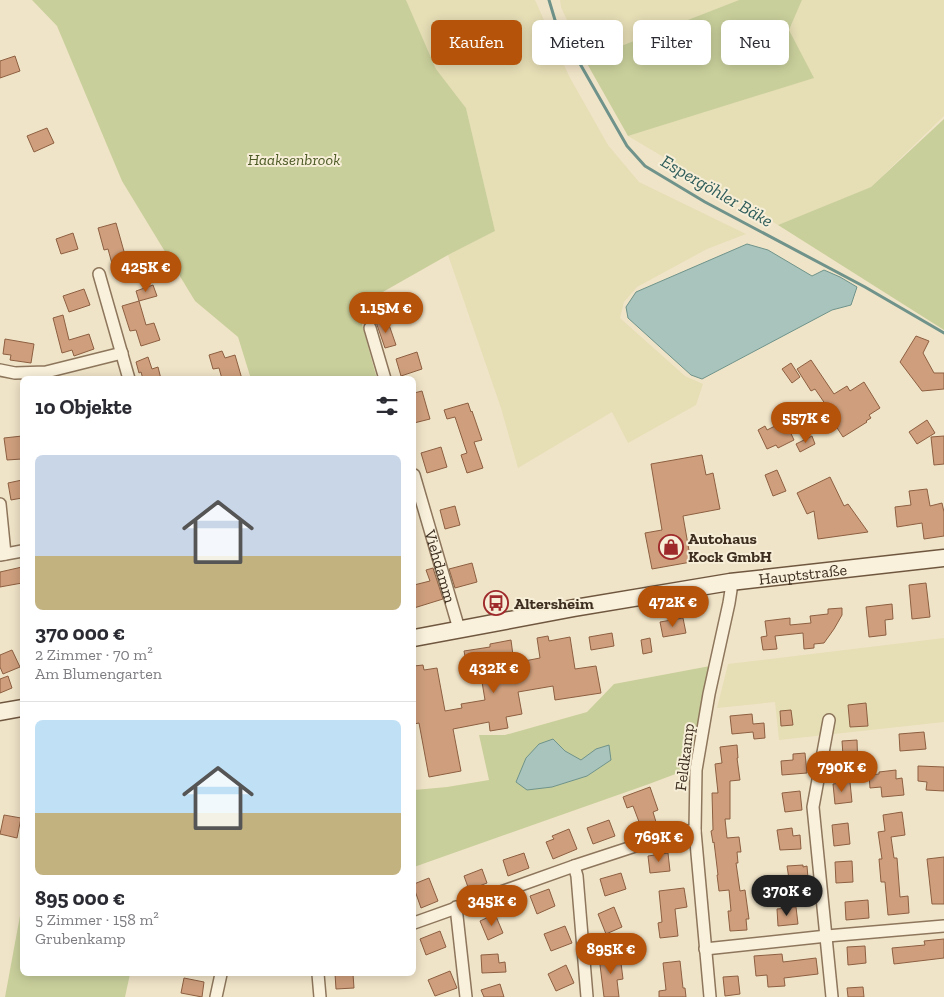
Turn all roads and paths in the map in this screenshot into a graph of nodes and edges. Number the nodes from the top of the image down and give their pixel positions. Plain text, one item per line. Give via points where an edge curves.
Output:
1 (100, 274) dead end
2 (370, 328) dead end
3 (122, 353) junction
4 (0, 370) edge
5 (128, 376) edge
6 (384, 376) edge
7 (416, 482) edge
8 (0, 504) edge
9 (20, 551) edge
10 (3, 554) edge
11 (944, 558) edge
12 (730, 582) junction
13 (459, 629) junction
14 (416, 638) edge
15 (20, 708) edge
16 (0, 712) edge
17 (829, 720) dead end
18 (695, 831) junction
19 (574, 866) junction
20 (456, 907) junction
21 (416, 922) edge
22 (944, 926) edge
23 (826, 936) junction
24 (705, 949) junction
25 (221, 976) edge
26 (318, 976) edge
27 (216, 997) edge
28 (320, 997) edge
29 (466, 997) edge
30 (587, 997) edge
31 (710, 997) edge
32 (832, 997) edge

1 - 3 street
2 - 6 street
3 - 4 street via 46,372
3 - 5 street
7 - 13 street, Viehdamm
8 - 10 street
9 - 10 street
11 - 12 main road, Hauptstraße
12 - 13 main road, Hauptstraße
12 - 18 street, Feldkamp via 729,603 696,770
13 - 14 main road
15 - 16 main road
17 - 23 street via 814,808
18 - 19 street via 681,831
18 - 24 street, Feldkamp
19 - 20 street
19 - 30 street
20 - 21 street
20 - 29 street
22 - 23 street
23 - 24 street
23 - 32 street
24 - 31 street, Feldkamp
25 - 27 street
26 - 28 street

